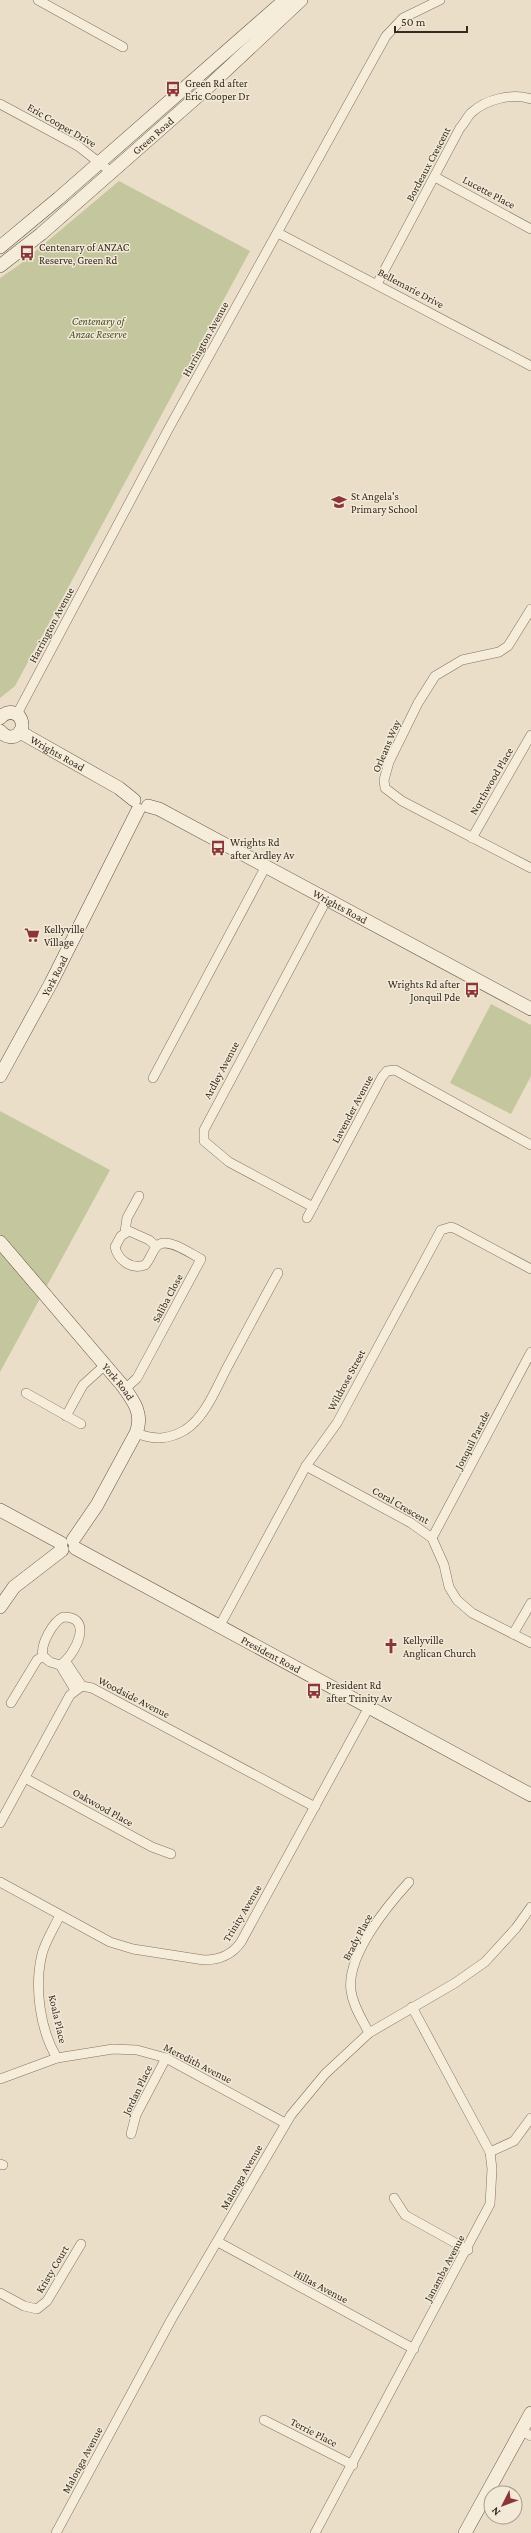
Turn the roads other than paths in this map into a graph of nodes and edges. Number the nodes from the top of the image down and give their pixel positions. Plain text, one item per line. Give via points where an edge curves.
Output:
1 (38, 0) edge
2 (284, 0) edge
3 (301, 0) edge
4 (440, 0) edge
5 (123, 48) dead end
6 (531, 99) edge
7 (0, 104) edge
8 (100, 162) junction
9 (110, 171) junction
10 (435, 177) junction
11 (531, 228) edge
12 (278, 233) junction
13 (0, 247) edge
14 (0, 266) edge
15 (377, 284) junction
16 (531, 366) edge
17 (531, 609) edge
18 (17, 714) junction
19 (0, 718) edge
20 (0, 731) edge
21 (20, 732) junction
22 (531, 735) edge
23 (140, 805) junction
24 (472, 838) junction
25 (266, 866) junction
26 (531, 868) edge
27 (327, 899) junction
28 (531, 1009) edge
29 (0, 1076) edge
30 (153, 1078) dead end
31 (531, 1145) edge
32 (139, 1196) dead end
33 (313, 1207) junction
34 (307, 1218) dead end
35 (125, 1232) junction
36 (0, 1242) edge
37 (156, 1246) junction
38 (531, 1269) edge
39 (278, 1273) dead end
40 (531, 1352) edge
41 (105, 1365) junction
42 (125, 1389) junction
43 (26, 1393) dead end
44 (66, 1416) junction
45 (81, 1424) dead end
46 (136, 1432) junction
47 (306, 1466) junction
48 (0, 1510) edge
49 (432, 1538) junction
50 (68, 1545) junction
51 (531, 1603) edge
52 (0, 1607) edge
53 (219, 1627) junction
54 (513, 1634) junction
55 (531, 1643) edge
56 (43, 1656) junction
57 (63, 1663) junction
58 (79, 1688) junction
59 (11, 1703) dead end
60 (369, 1707) junction
61 (25, 1778) junction
62 (531, 1795) edge
63 (315, 1807) junction
64 (0, 1823) edge
65 (170, 1854) dead end
66 (0, 1882) edge
67 (410, 1882) dead end
68 (531, 1907) edge
69 (60, 1915) junction
70 (412, 2007) junction
71 (369, 2033) junction
72 (57, 2058) junction
73 (166, 2058) junction
74 (0, 2079) edge
75 (531, 2118) edge
76 (285, 2123) junction
77 (131, 2134) dead end
78 (490, 2152) junction
79 (394, 2198) dead end
80 (218, 2242) junction
81 (81, 2244) dead end
82 (468, 2250) junction
83 (0, 2293) edge
84 (414, 2349) junction
85 (531, 2413) edge
86 (264, 2420) dead end
87 (526, 2433) edge
88 (353, 2465) junction
89 (56, 2533) edge
90 (315, 2533) edge
91 (466, 2533) edge

1 - 5 street
2 - 8 street, Green Road
3 - 9 street, Green Road via 213,83
4 - 12 street, Harrington Avenue via 403,18 386,36
6 - 10 street, Bordeaux Crescent via 510,96 494,100 471,113
7 - 8 street, Eric Cooper Drive via 78,146
8 - 9 street, Eric Cooper Drive
8 - 13 street, Green Road
9 - 14 street, Green Road via 41,234
10 - 11 street, Lucette Place
10 - 15 street, Bordeaux Crescent
12 - 15 street, Bellemarie Drive
12 - 18 street, Harrington Avenue via 169,428
15 - 16 street, Bellemarie Drive
17 - 24 street, Orleans Way via 508,646 499,652 462,660 436,676 418,703 389,762 384,780 385,788 402,801
18 - 19 street via 8,713
18 - 21 street via 23,722
20 - 21 street via 9,737
21 - 23 street, Wrights Road via 119,788
22 - 24 street, Northwood Place
23 - 25 street, Wrights Road via 159,809
23 - 29 street, York Road
24 - 26 street, Orleans Way
25 - 27 street, Wrights Road
25 - 30 street
27 - 28 street, Wrights Road
27 - 33 street, Ardley Avenue via 204,1130 204,1141 217,1154
31 - 33 street, Lavender Avenue via 395,1070 388,1071
32 - 35 street via 127,1218
33 - 34 street, Lavender Avenue
35 - 37 street via 132,1231
35 - 37 street via 115,1247 116,1254 132,1266 144,1265
36 - 41 street, York Road
37 - 42 street, Saliba Close via 161,1243 169,1244 201,1259 137,1378
38 - 47 street, Wildrose Street via 456,1229 451,1227 441,1230 337,1423
39 - 46 street via 212,1397 198,1418 187,1429 171,1437 153,1439
40 - 49 street, Jonquil Parade
41 - 42 street, York Road
41 - 44 street via 83,1386
42 - 46 street, York Road via 138,1410 140,1424
43 - 44 street
44 - 45 street
46 - 50 street, York Road via 97,1505
47 - 49 street, Coral Crescent via 410,1523
47 - 53 street, Wildrose Street
48 - 50 street, President Road
49 - 54 street, Coral Crescent via 444,1565 449,1588 457,1600 472,1613
50 - 52 street, York Road via 14,1587
50 - 53 street, President Road
51 - 54 street
53 - 60 street, President Road
54 - 55 street, Coral Crescent
56 - 57 street via 50,1662
56 - 57 street via 43,1646 56,1622 68,1617 81,1629 80,1637
56 - 59 street via 37,1660
57 - 58 street
58 - 61 street via 70,1695
58 - 63 street, Woodside Avenue via 92,1688
60 - 62 street, President Road
60 - 63 street, Trinity Avenue
61 - 64 street
61 - 65 street, Oakwood Place via 152,1847
63 - 69 street, Trinity Avenue via 241,1942 229,1954 204,1960 122,1947
66 - 69 street, Trinity Avenue
67 - 71 street, Brady Place via 387,1905 356,1960 350,1978 354,2005
68 - 70 street, Malonga Avenue via 485,1962 455,1983
69 - 72 street, Koala Place via 42,1954 38,1982 45,2027
70 - 71 street, Malonga Avenue
70 - 78 street, Janamba Avenue
71 - 76 street, Malonga Avenue via 325,2074
72 - 73 street, Meredith Avenue via 124,2049
72 - 74 street, Meredith Avenue
73 - 76 street, Meredith Avenue
73 - 77 street, Jordan Place via 136,2115
75 - 78 street via 514,2141
76 - 80 street, Malonga Avenue
78 - 82 street, Janamba Avenue via 490,2204
79 - 82 street via 405,2215
80 - 84 street, Hillas Avenue
80 - 89 street, Malonga Avenue via 171,2320
81 - 83 street, Kristy Court via 48,2301 37,2309 24,2306
82 - 84 street, Janamba Avenue
84 - 88 street, Janamba Avenue
85 - 87 street
86 - 88 street, Terrie Place
87 - 91 street
88 - 90 street, Janamba Avenue

